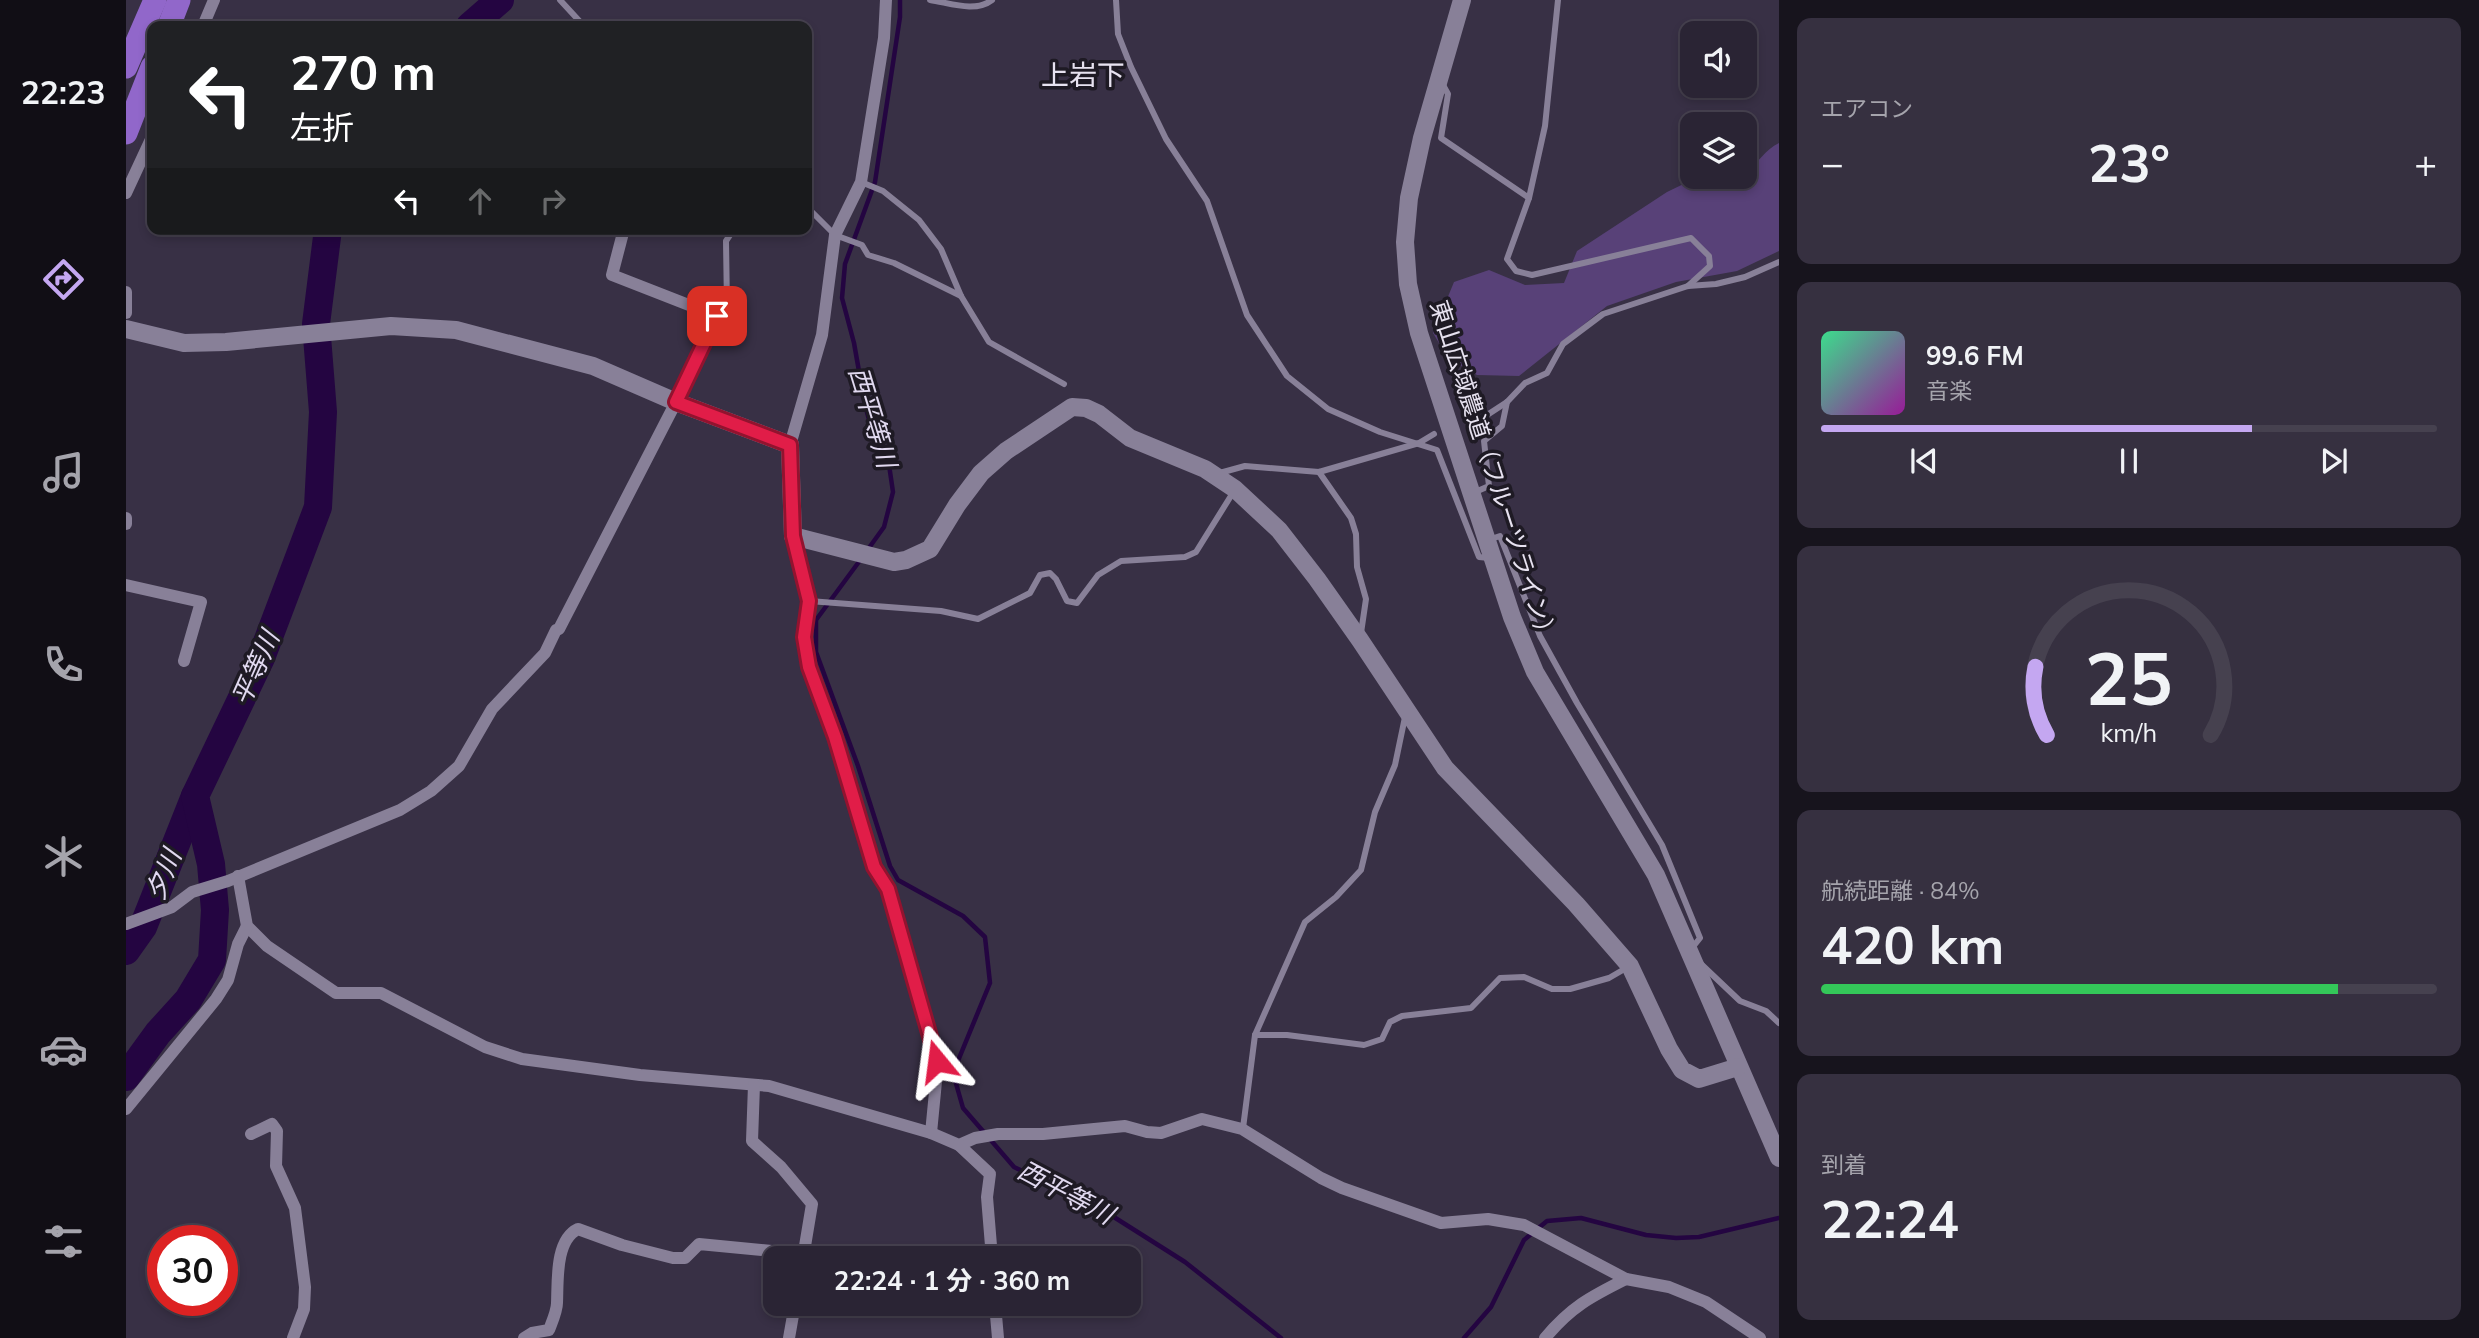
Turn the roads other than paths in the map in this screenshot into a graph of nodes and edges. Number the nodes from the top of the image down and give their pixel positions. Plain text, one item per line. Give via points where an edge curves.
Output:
1 (155, 0) edge
2 (179, 0) edge
3 (214, 0) edge
4 (560, 0) edge
5 (886, 0) edge
6 (930, 0) edge
7 (992, 0) edge
8 (1116, 0) edge
9 (1462, 0) edge
10 (1558, 0) edge
11 (171, 21) edge
12 (205, 21) edge
13 (579, 21) edge
14 (126, 67) edge
15 (1439, 78) junction
16 (147, 79) edge
17 (126, 133) edge
18 (147, 148) edge
19 (861, 182) junction
20 (126, 193) edge
21 (1529, 198) junction
22 (812, 212) edge
23 (622, 235) edge
24 (730, 235) edge
25 (836, 235) junction
26 (1779, 262) edge
27 (1688, 286) junction
28 (126, 292) edge
29 (961, 296) junction
30 (126, 313) edge
31 (717, 316) junction
32 (126, 330) edge
33 (1065, 384) dead end
34 (676, 402) junction
35 (1507, 402) junction
36 (1481, 419) dead end
37 (1434, 434) dead end
38 (1419, 443) junction
39 (790, 445) junction
40 (1319, 472) junction
41 (1214, 475) junction
42 (1236, 489) junction
43 (1472, 494) junction
44 (126, 518) edge
45 (126, 524) edge
46 (793, 536) junction
47 (1486, 541) junction
48 (1493, 559) junction
49 (126, 585) edge
50 (812, 601) junction
51 (1360, 640) junction
52 (184, 660) dead end
53 (1406, 711) junction
54 (233, 878) junction
55 (131, 923) edge
56 (247, 926) junction
57 (1689, 952) junction
58 (1630, 966) junction
59 (1779, 1023) edge
60 (1255, 1035) junction
61 (1738, 1067) junction
62 (754, 1085) junction
63 (126, 1109) edge
64 (1242, 1129) junction
65 (932, 1133) junction
66 (251, 1134) dead end
67 (959, 1145) junction
68 (1779, 1158) edge
69 (805, 1246) edge
70 (991, 1246) edge
71 (763, 1251) edge
72 (1626, 1279) junction
73 (793, 1316) edge
74 (996, 1316) edge
75 (293, 1338) edge
76 (524, 1338) edge
77 (789, 1338) edge
78 (998, 1338) edge
79 (1545, 1338) edge
80 (1760, 1338) edge

1 - 14 highway
2 - 11 highway
3 - 12 street
4 - 13 lane
5 - 19 street
6 - 7 lane via 972,7
8 - 38 lane via 1118,34 1130,66 1166,139 1207,201 1247,315 1287,376 1328,409
9 - 15 street, 東山広域農道（フルーツライン）
10 - 21 lane via 1545,125
15 - 21 lane via 1448,94 1441,138
15 - 43 street, 東山広域農道（フルーツライン） via 1409,198 1408,284 1419,333
16 - 17 highway
18 - 20 street
19 - 25 street
19 - 29 lane via 883,191 919,220 941,249
21 - 27 lane via 1507,259 1516,271 1532,275 1691,238 1709,256 1710,266
22 - 25 lane
23 - 31 street via 612,275
24 - 31 lane via 726,241 727,306
25 - 29 lane via 862,245 868,255
25 - 39 street via 822,335
26 - 27 lane via 1745,277
27 - 35 lane via 1604,314 1563,344 1547,373 1525,383
28 - 30 street
29 - 33 lane via 989,342
31 - 34 street
32 - 34 street via 184,343 391,326 456,330 593,366
34 - 39 street
34 - 54 street via 545,653 492,709 459,766 400,810
35 - 36 lane
35 - 43 lane via 1502,426 1484,441 1489,486
37 - 38 lane
38 - 40 lane
38 - 48 lane via 1437,450 1479,556
39 - 46 street
40 - 41 lane via 1245,466
40 - 51 lane via 1351,518 1356,534 1357,567 1366,598
41 - 42 street
41 - 46 street via 1130,438 1099,414 1072,407 981,473 930,549 894,562
42 - 50 lane via 1196,552 1185,557 1121,561 1098,575 1077,603 1067,601 1050,573 1040,575 1030,593 978,619 941,611
42 - 51 street via 1279,530
43 - 47 street, 東山広域農道（フルーツライン）
44 - 45 street
46 - 50 street
47 - 48 street, 東山広域農道（フルーツライン）
47 - 57 lane via 1500,536 1540,636 1662,845 1700,938
48 - 57 street, 東山広域農道（フルーツライン） via 1535,672 1656,875
49 - 52 street via 201,603
50 - 65 street via 804,637 809,667 874,867 888,889 937,1061
51 - 53 street
53 - 58 street via 1445,768
53 - 60 lane via 1395,765 1375,812 1361,870 1305,922
54 - 55 street via 192,892
54 - 56 street
56 - 62 street via 267,946 336,993 381,993 473,1042 522,1059
56 - 63 street via 228,980 216,999
57 - 59 lane via 1740,1001 1766,1011
57 - 61 street, 東山広域農道（フルーツライン）
58 - 60 lane via 1609,978 1570,989 1552,989 1524,977 1500,978 1471,1007 1402,1016 1390,1022 1382,1039 1364,1045
58 - 61 street via 1682,1070 1699,1079
60 - 64 lane
61 - 68 street, 東山広域農道（フルーツライン）
62 - 65 street
62 - 69 street via 752,1141 812,1204
64 - 67 street via 1202,1119 1161,1133 1125,1126 998,1134
64 - 72 street via 1321,1178 1441,1223 1488,1219 1526,1226
65 - 67 street
66 - 75 street via 272,1124 277,1130 276,1166 295,1208 305,1287 304,1308
67 - 70 street via 990,1174
71 - 76 street via 699,1244 685,1258 673,1258 578,1229 564,1241 555,1290 557,1304 549,1330
72 - 79 street via 1587,1298 1564,1315
72 - 80 street via 1669,1287 1706,1302
73 - 77 street
74 - 78 street

